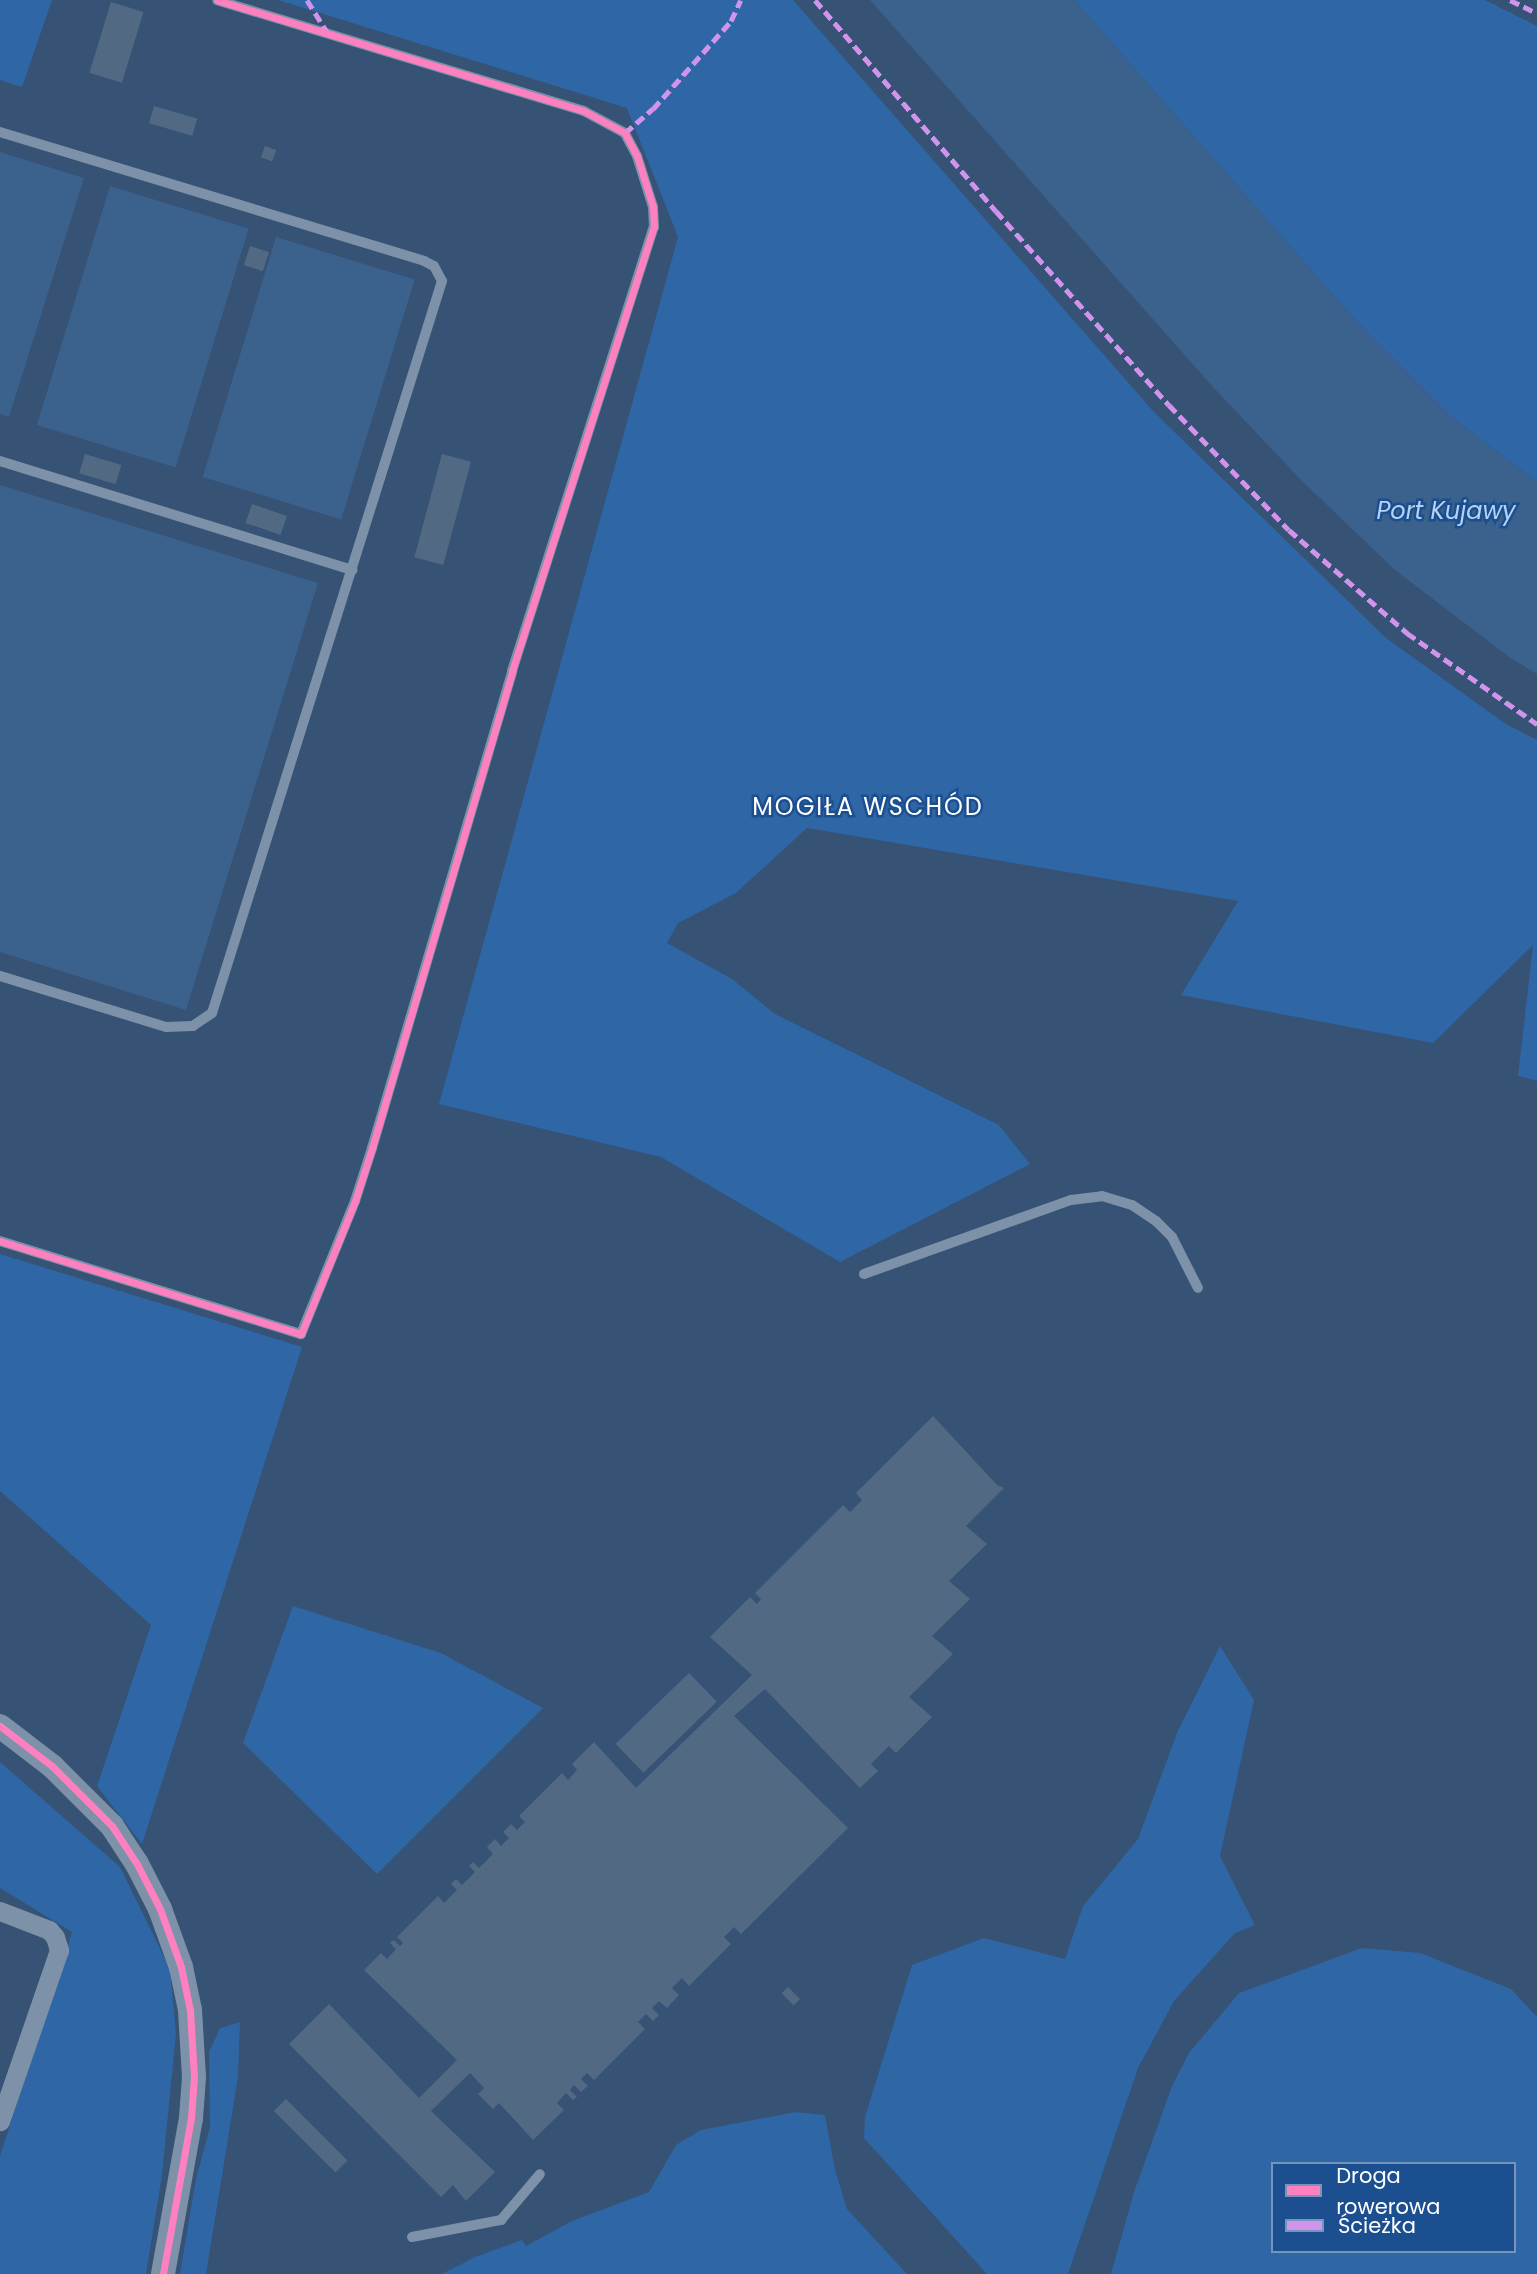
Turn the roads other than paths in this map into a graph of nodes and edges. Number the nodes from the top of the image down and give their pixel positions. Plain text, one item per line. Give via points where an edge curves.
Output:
1 (218, 0) edge
2 (0, 132) edge
3 (0, 461) edge
4 (353, 570) junction
5 (0, 976) edge
6 (0, 1241) edge
7 (864, 1274) dead end
8 (1198, 1288) dead end
9 (0, 1726) edge
10 (0, 1911) edge
11 (0, 2121) edge
12 (540, 2174) dead end
13 (412, 2236) dead end
14 (163, 2274) edge

1 - 6 lane via 584,111 625,133 653,207 654,228 512,671 372,1148 301,1334
2 - 4 lane via 424,261 440,273 441,293
3 - 4 lane
4 - 5 lane via 212,1013 193,1026 166,1027
7 - 8 lane via 1071,1200 1102,1196 1132,1205 1172,1237
9 - 14 street via 52,1766 112,1826 160,1909 181,1967 190,2010 194,2077
10 - 11 street via 49,1930 59,1950
12 - 13 lane via 501,2220

